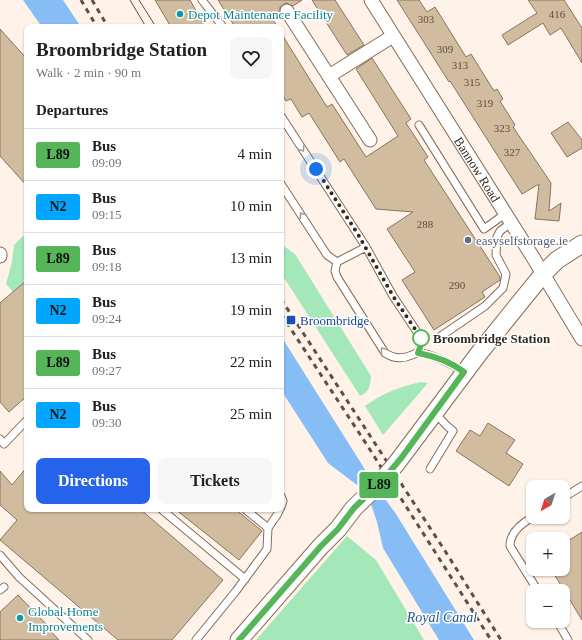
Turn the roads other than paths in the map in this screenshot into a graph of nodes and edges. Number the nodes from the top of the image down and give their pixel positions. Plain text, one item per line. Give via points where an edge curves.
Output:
1 (202, 0) edge
2 (371, 0) edge
3 (287, 11) dead end
4 (221, 24) edge
5 (393, 36) junction
6 (329, 76) junction
7 (284, 121) edge
8 (418, 126) dead end
9 (370, 140) dead end
10 (284, 189) edge
11 (508, 219) junction
12 (582, 244) edge
13 (366, 247) junction
14 (337, 262) junction
15 (543, 274) junction
16 (441, 336) dead end
17 (582, 339) edge
18 (418, 353) junction
19 (464, 372) junction
20 (435, 412) junction
21 (24, 423) edge
22 (0, 439) edge
23 (430, 469) dead end
24 (582, 486) edge
25 (570, 494) edge
26 (166, 512) edge
27 (249, 512) edge
28 (278, 512) edge
29 (526, 522) edge
30 (268, 528) junction
31 (0, 555) edge
32 (245, 579) junction
33 (534, 584) edge
34 (561, 628) edge
35 (88, 640) edge
36 (196, 640) edge
37 (239, 640) edge
38 (568, 640) edge

1 - 4 lane
2 - 5 street, Bannow Road
3 - 6 street
5 - 6 street
5 - 11 street, Bannow Road
6 - 9 street
7 -> 13 lane
8 - 11 lane via 484,229
14 -> 10 lane via 327,254
11 - 15 street, Bannow Road
11 - 16 lane via 497,237 496,256 506,274 503,288 485,306
12 - 15 street via 557,260
13 - 14 lane
13 - 18 lane via 393,296 421,338
18 -> 14 lane via 394,358 385,353 336,277
15 - 17 street, Bannow Road
15 - 19 street
18 - 19 lane via 442,360
19 - 20 street
20 - 23 lane via 453,431
20 - 37 street, bridge via 378,485 354,508
21 - 22 lane via 4,444
24 - 25 lane
26 - 32 lane
27 - 30 lane
28 - 30 lane
29 - 33 lane via 515,531 510,546
30 - 32 lane via 267,549
31 - 35 lane via 18,577
32 - 36 lane
34 - 38 lane

